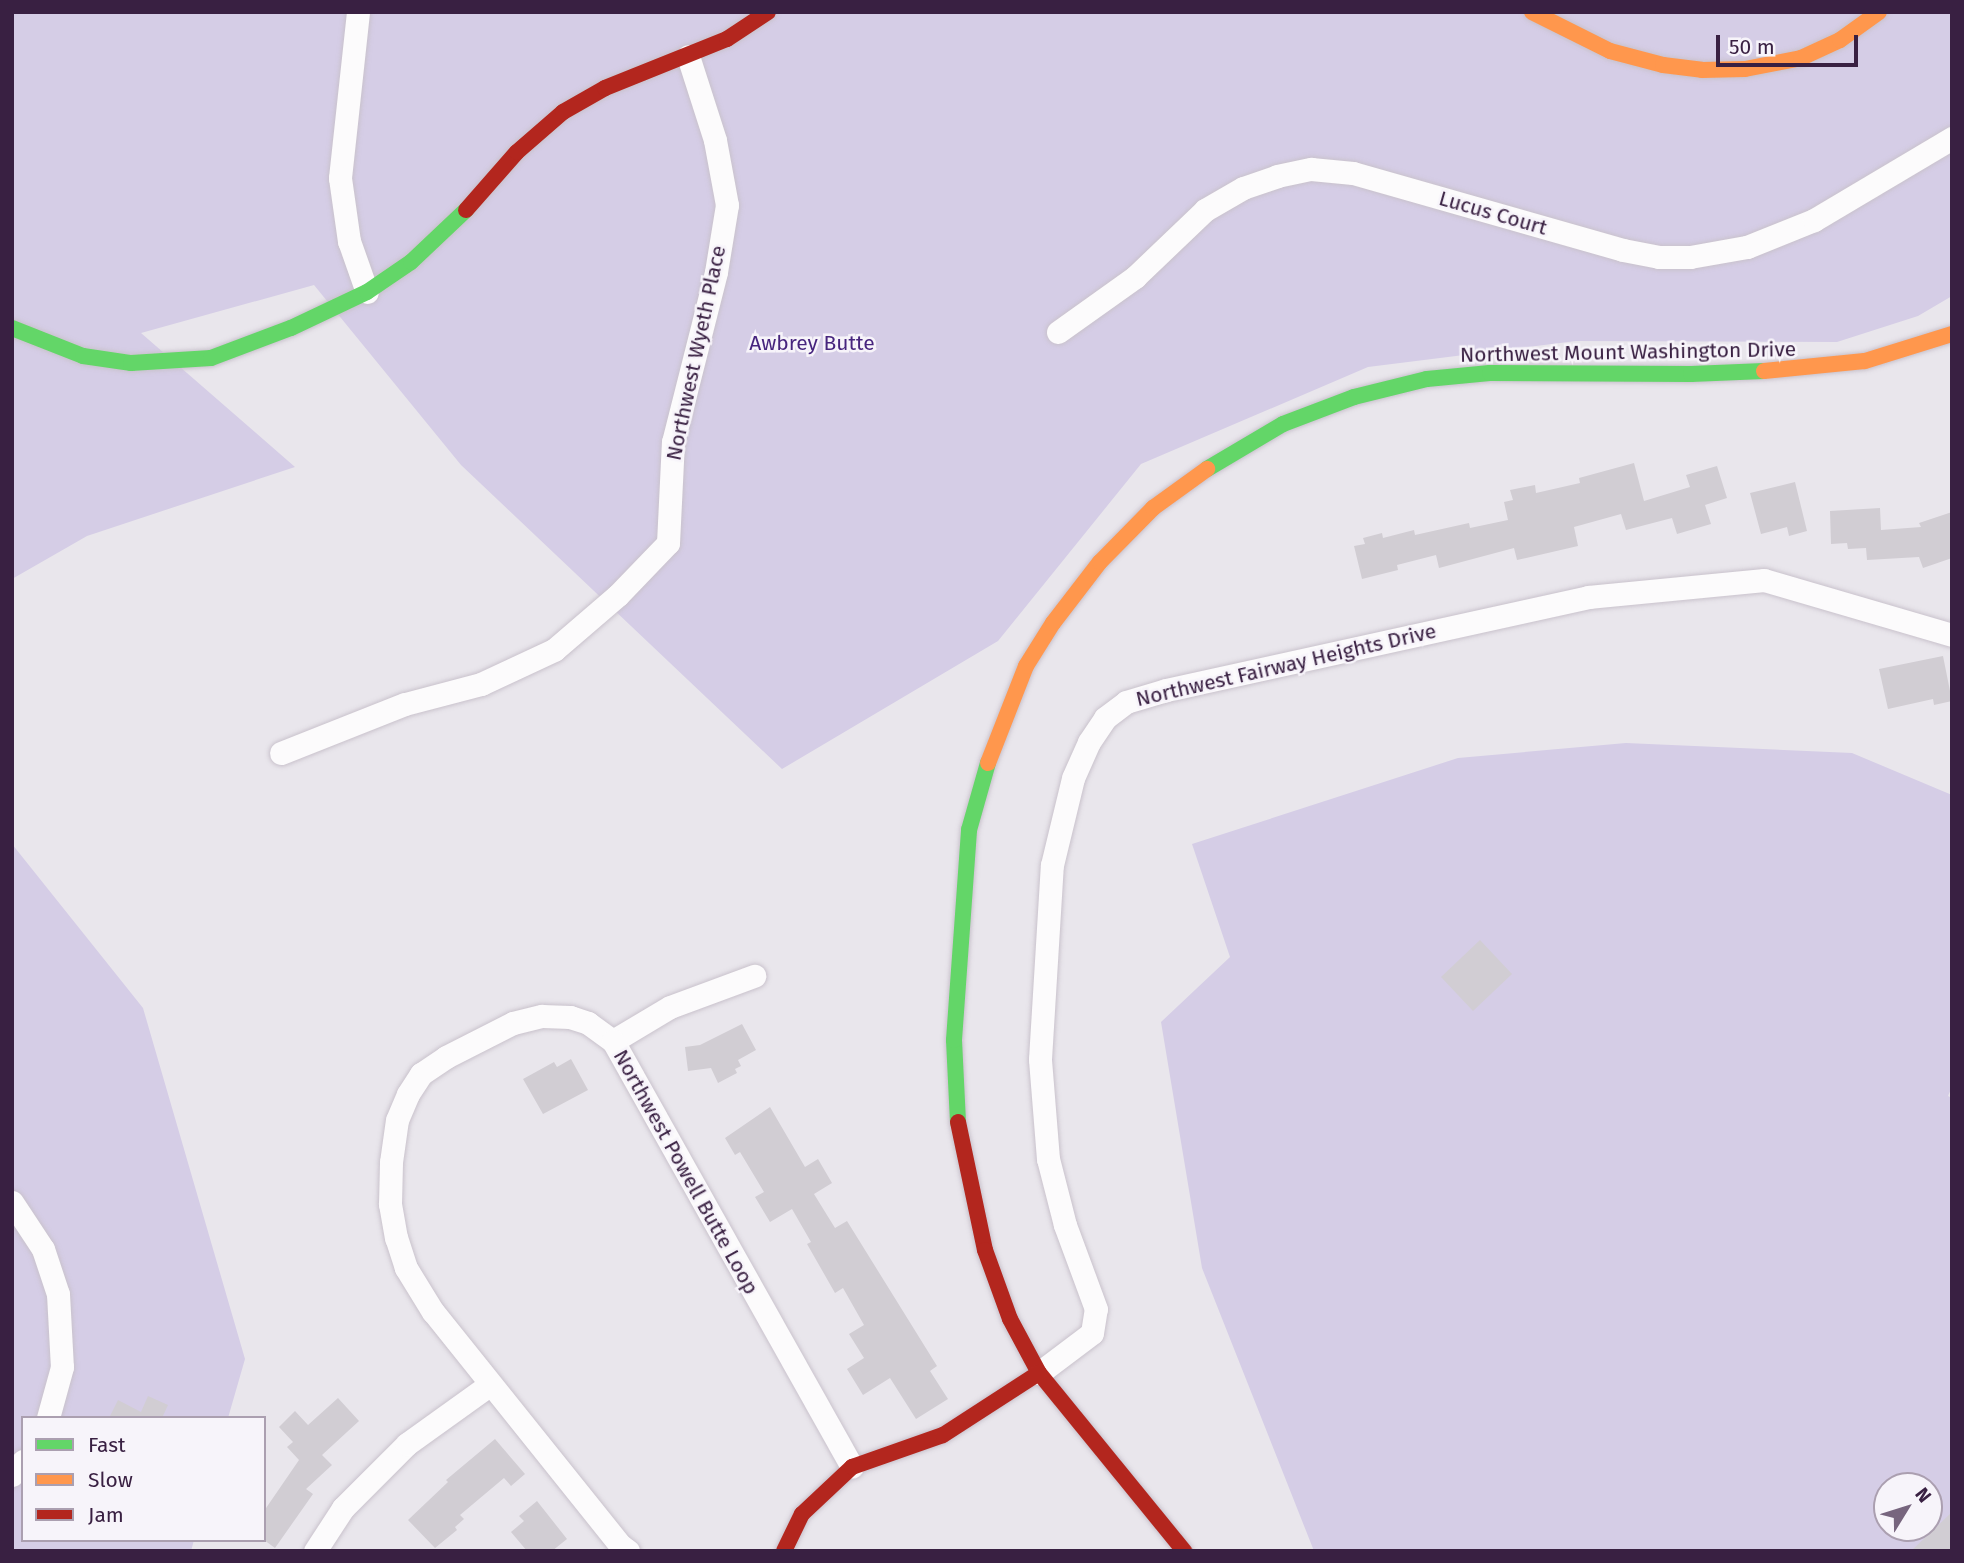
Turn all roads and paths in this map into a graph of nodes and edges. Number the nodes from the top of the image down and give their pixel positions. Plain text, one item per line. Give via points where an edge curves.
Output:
1 (358, 12) edge
2 (768, 12) edge
3 (1532, 12) edge
4 (1879, 12) edge
5 (688, 56) junction
6 (1952, 138) edge
7 (367, 292) junction
8 (12, 328) edge
9 (1058, 332) dead end
10 (1952, 334) edge
11 (1952, 635) edge
12 (281, 753) dead end
13 (754, 976) dead end
14 (613, 1041) junction
15 (12, 1202) edge
16 (1039, 1373) junction
17 (489, 1385) junction
18 (49, 1416) edge
19 (852, 1467) junction
20 (621, 1549) edge
21 (316, 1551) edge
22 (784, 1551) edge
23 (1184, 1551) edge

1 - 7 street via 340,178 349,241
2 - 5 main road via 727,39
3 - 4 main road via 1610,51 1702,70 1745,69 1801,58 1840,40
5 - 7 main road via 605,88 563,112 517,152 411,262
5 - 12 street, Northwest Wyeth Place via 715,140 727,205 716,272 673,442 668,543 618,595 554,650 481,684 405,704
6 - 9 street, Lucus Court via 1814,220 1748,247 1690,257 1623,250 1353,173 1311,169 1277,176 1242,188 1205,210 1135,277
7 - 8 main road via 291,328 211,358 131,363 83,356
10 - 16 main road, Northwest Mount Washington Drive via 1865,361 1806,369 1691,374 1490,373 1427,379 1354,397 1283,424 1216,462 1153,508 1100,562 1026,666 992,749 968,830 954,1040 956,1114 985,1250 1010,1319
11 - 16 street, Northwest Fairway Heights Drive via 1764,580 1588,597 1166,690 1126,702 1105,718 1073,778 1052,865 1040,1059 1048,1159 1065,1225 1096,1309 1092,1333
13 - 14 street via 670,1007
14 - 17 street, Northwest Powell Butte Loop via 588,1023 570,1017 542,1016 513,1023 421,1074 397,1120 390,1204 406,1268
14 - 19 street, Northwest Powell Butte Loop
15 - 18 street via 43,1249 58,1294 62,1367
16 - 19 main road via 943,1435
16 - 23 main road, Northwest Mount Washington Drive
17 - 20 street, Northwest Powell Butte Loop
17 - 21 street via 407,1444 343,1508
19 - 22 main road via 802,1514

